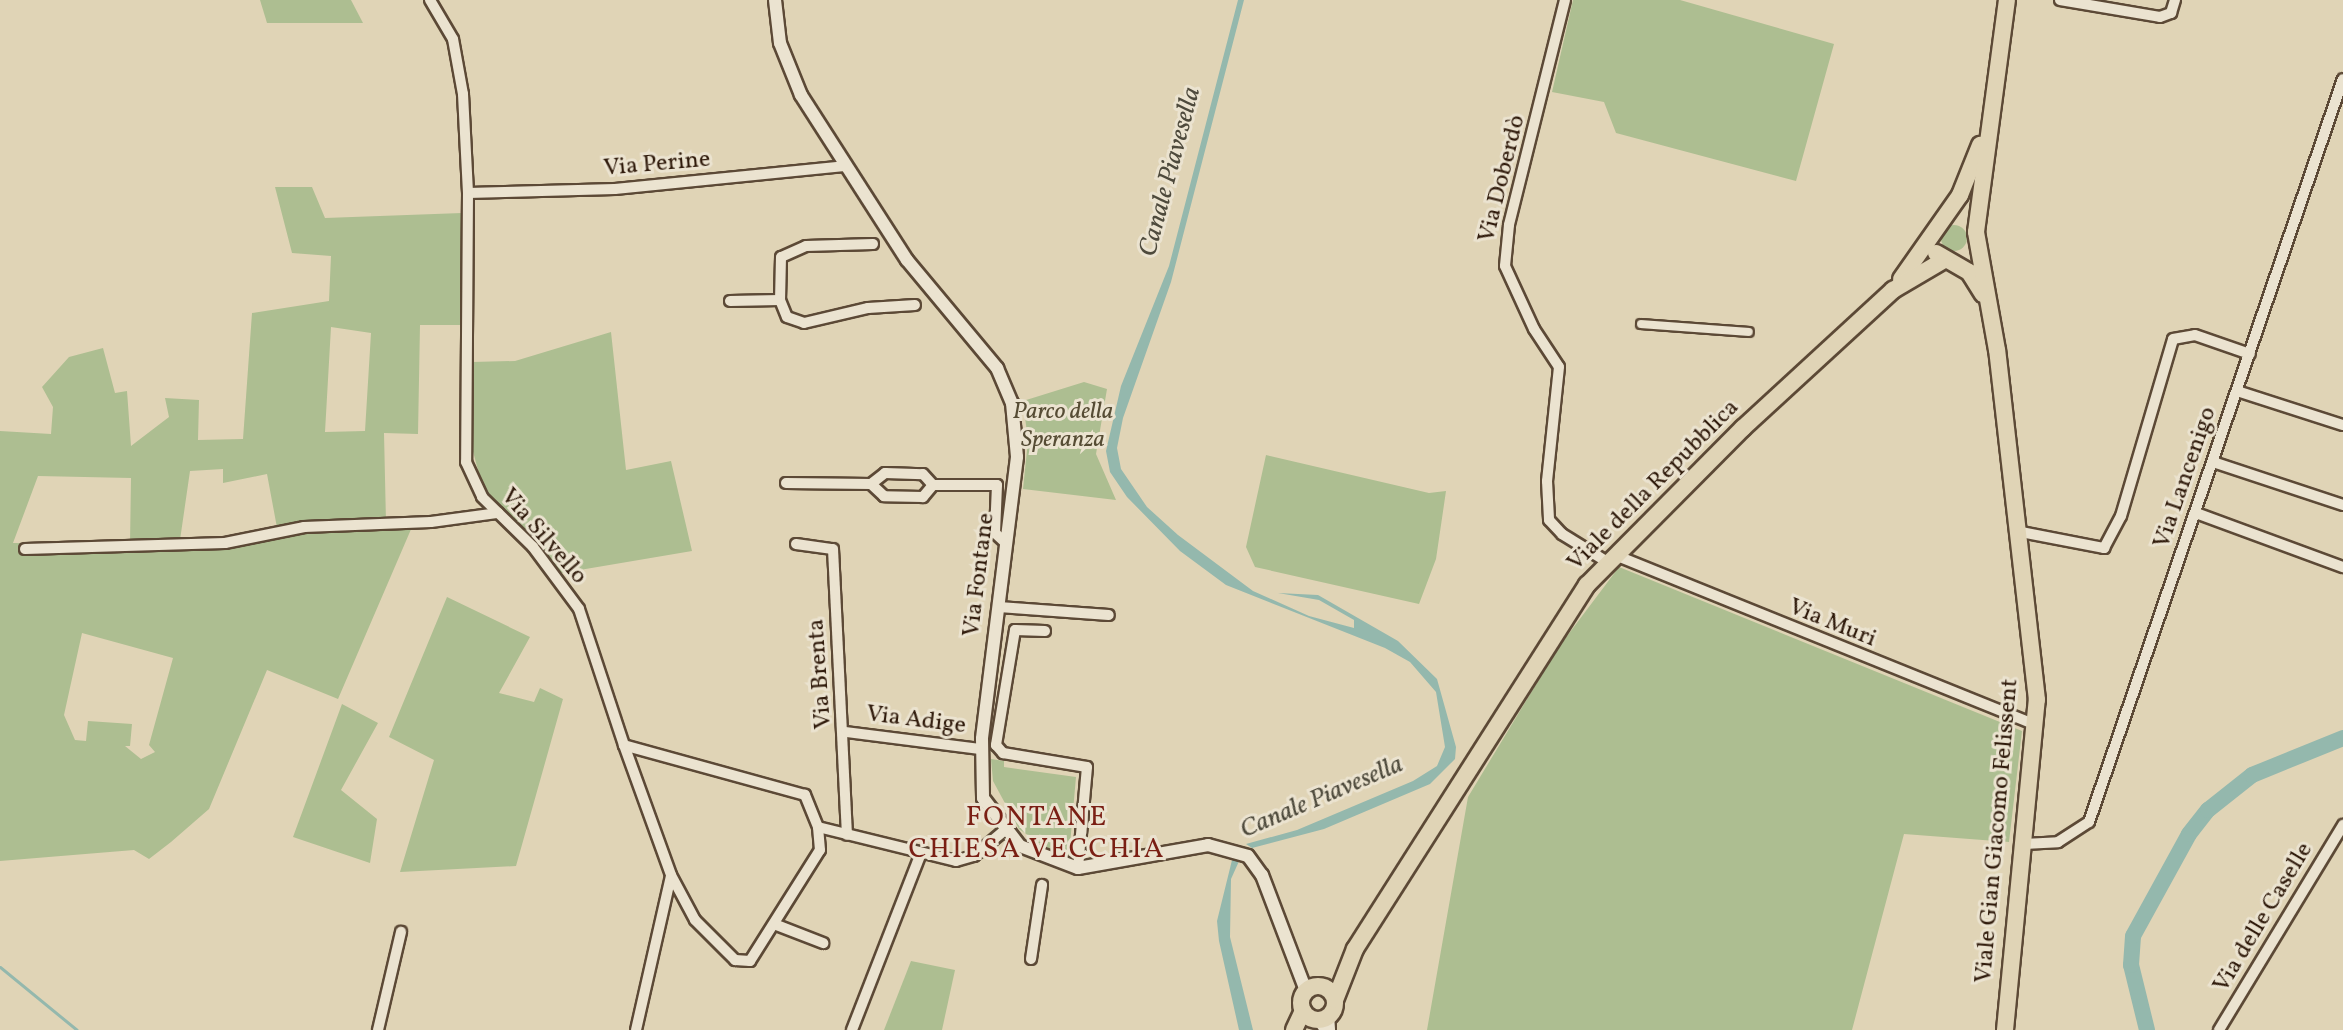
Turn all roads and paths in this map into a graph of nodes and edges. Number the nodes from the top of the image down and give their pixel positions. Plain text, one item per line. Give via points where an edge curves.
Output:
1 (430, 0) edge
2 (775, 0) edge
3 (1565, 0) edge
4 (2007, 0) edge
5 (2060, 0) edge
6 (2175, 0) edge
7 (2343, 79) edge
8 (1990, 116) junction
9 (1988, 150) junction
10 (847, 166) junction
11 (468, 193) junction
12 (1945, 217) junction
13 (1932, 231) junction
14 (1977, 234) junction
15 (873, 244) dead end
16 (1947, 260) junction
17 (1893, 290) junction
18 (780, 300) junction
19 (730, 301) dead end
20 (915, 305) dead end
21 (1703, 317) dead end
22 (1641, 324) dead end
23 (1702, 328) junction
24 (1749, 332) dead end
25 (1997, 350) junction
26 (2250, 354) junction
27 (2237, 391) junction
28 (2343, 425) edge
29 (2213, 462) junction
30 (1015, 478) junction
31 (786, 483) dead end
32 (871, 484) junction
33 (933, 485) junction
34 (997, 485) junction
35 (2343, 505) edge
36 (498, 513) junction
37 (2196, 513) junction
38 (2021, 532) junction
39 (796, 544) dead end
40 (1007, 544) junction
41 (25, 549) dead end
42 (1612, 559) junction
43 (2343, 567) edge
44 (999, 607) junction
45 (1109, 615) dead end
46 (1045, 631) dead end
47 (985, 711) junction
48 (1001, 713) junction
49 (2036, 725) junction
50 (846, 732) junction
51 (624, 745) junction
52 (981, 749) junction
53 (659, 757) junction
54 (632, 768) junction
55 (2343, 825) edge
56 (1004, 831) junction
57 (819, 832) junction
58 (847, 835) junction
59 (2024, 844) junction
60 (820, 850) junction
61 (921, 853) junction
62 (1078, 868) junction
63 (671, 875) junction
64 (1042, 885) dead end
65 (690, 910) junction
66 (774, 924) junction
67 (663, 926) junction
68 (401, 932) dead end
69 (823, 943) dead end
70 (1031, 959) dead end
71 (1317, 1008) edge
72 (378, 1030) edge
73 (636, 1030) edge
74 (852, 1030) edge
75 (1294, 1030) edge
76 (2005, 1030) edge
77 (2219, 1030) edge

1 - 11 street, Via Silvello via 453,39 463,94
2 - 10 street, Via Fontane via 792,75
3 - 42 street, Via Doberdò via 1504,260 1508,279 1559,367 1547,481 1549,520 1562,534
4 - 8 main road, Viale Gian Giacomo Felissent
5 - 6 street via 2160,17 2171,13
7 - 26 street, Via Lancenigo
8 - 9 main road, Viale Gian Giacomo Felissent
8 - 12 main road, Viale Gian Giacomo Felissent via 1972,173
9 - 14 main road, Viale Gian Giacomo Felissent
9 - 25 main road via 1986,225
10 - 11 street, Via Perine via 615,189
10 - 30 street, Via Fontane via 907,260 1004,380 1016,426
11 - 36 street, Via Silvello via 464,448 477,487
12 - 13 main road, Viale Gian Giacomo Felissent
12 - 14 main road via 1964,217
13 - 16 main road, Viale Gian Giacomo Felissent via 1931,244
13 - 17 main road
14 - 16 main road via 1969,256
14 - 25 main road, Viale Gian Giacomo Felissent
15 - 18 street via 791,249 781,257
16 - 17 main road
16 - 25 main road, Viale Gian Giacomo Felissent via 1979,282
17 - 42 main road, Viale della Repubblica
18 - 19 street
18 - 20 street via 795,323
21 - 23 street
22 - 23 street
23 - 24 street
25 - 38 main road, Viale Gian Giacomo Felissent
26 - 27 street, Via Lancenigo
26 - 38 street via 2195,335 2173,339 2121,516 2104,548
27 - 28 street
27 - 29 street, Via Lancenigo
29 - 35 street
29 - 37 street, Via Lancenigo
30 - 34 street
30 - 40 street, Via Fontane
31 - 32 street
32 - 33 street via 885,473 923,474
32 - 33 street via 884,496 923,497
33 - 34 street
34 - 40 street via 995,533
36 - 41 street via 431,522 291,528 225,543
36 - 51 street, Via Silvello via 533,547 579,609
37 - 43 street
37 - 59 street, Via Lancenigo via 2089,822 2058,842
38 - 49 main road, Viale Gian Giacomo Felissent via 2036,666
39 - 50 street, Via Brenta via 833,549
40 - 44 street, Via Fontane
42 - 49 street, Via Muri
42 - 71 main road, Viale della Repubblica via 1547,643
44 - 45 street
44 - 47 street, Via Fontane
46 - 48 street via 1015,630
47 - 48 street
47 - 52 street, Via Fontane
48 - 62 street via 996,745 1003,753 1083,765 1089,771
49 - 59 main road, Viale Gian Giacomo Felissent
50 - 52 street, Via Adige
50 - 58 street, Via Brenta
51 - 53 street
51 - 54 street, Via Silvello
52 - 56 street, Via Fontane via 983,798
53 - 54 street via 641,756
53 - 57 street via 805,795
54 - 63 street, Via Silvello
55 - 77 street, Via delle Caselle
56 - 61 street via 963,861
56 - 62 street, Via Fontane via 1020,846
57 - 58 street
57 - 60 street
58 - 60 street
58 - 61 street
59 - 76 main road, Viale Gian Giacomo Felissent
60 - 66 street, Via Silvello
61 - 74 street
62 - 71 street via 1196,846 1234,849 1248,856 1262,875
63 - 65 street, Via Silvello
63 - 67 street
64 - 70 street
65 - 66 street, Via Silvello via 717,945 741,963 754,957
65 - 67 street via 675,909
66 - 69 street
67 - 73 street
68 - 72 street
71 - 75 main road, Viale della Repubblica

